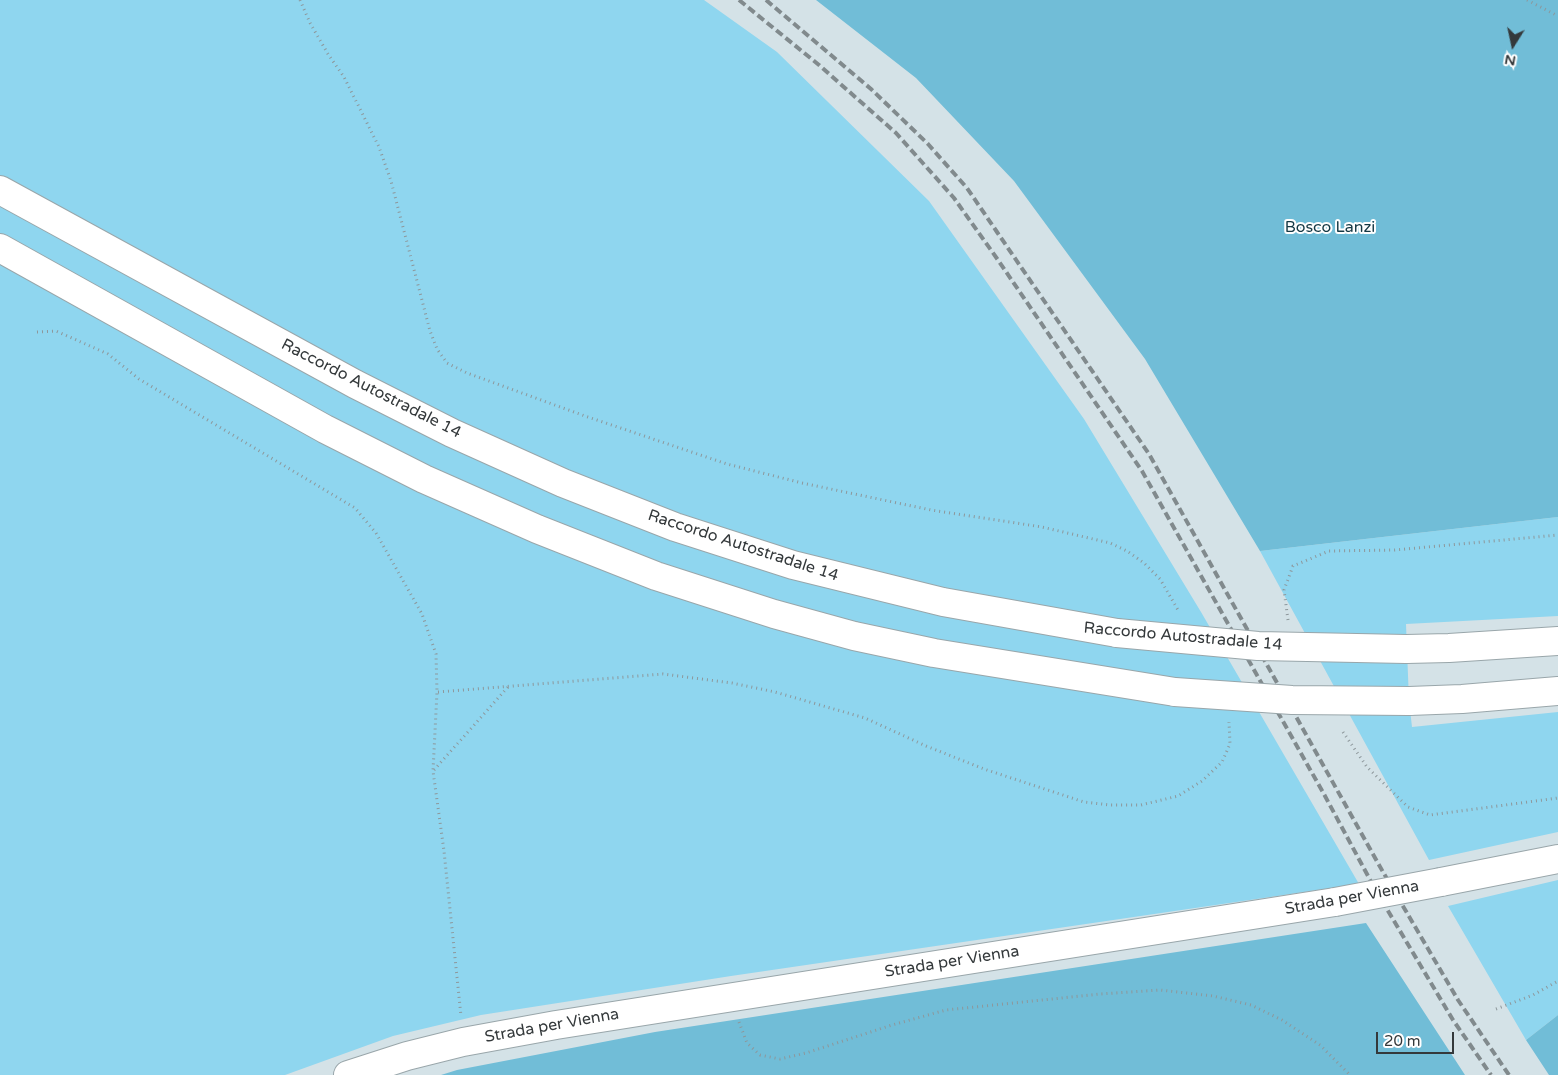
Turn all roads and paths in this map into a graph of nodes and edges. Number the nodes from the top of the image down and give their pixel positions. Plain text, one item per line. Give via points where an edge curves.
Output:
1 (300, 0) edge
2 (1527, 0) edge
3 (1558, 16) edge
4 (0, 190) edge
5 (0, 248) edge
6 (37, 332) dead end
7 (1558, 535) edge
8 (1178, 610) dead end
9 (1289, 626) dead end
10 (1558, 641) edge
11 (508, 687) junction
12 (1558, 691) edge
13 (437, 692) junction
14 (1230, 722) dead end
15 (1343, 732) dead end
16 (433, 770) junction
17 (1558, 798) edge
18 (1558, 858) edge
19 (1558, 981) edge
20 (733, 997) junction
21 (1496, 1009) dead end
22 (463, 1042) junction
23 (348, 1075) edge
24 (1350, 1075) edge

1 - 8 path via 310,23 344,77 378,147 391,181 430,331 447,363 586,416 728,464 931,510 1042,527 1110,543 1144,563 1160,579
2 - 3 path
4 - 10 main road, Raccordo Autostradale 14, bridge via 355,384 452,432 563,483 675,527 793,565 943,602 1117,633 1258,646 1406,649
5 - 12 main road, bridge via 325,429 407,471 536,529 656,576 774,614 934,654 1175,692 1292,700 1409,701
6 - 13 path via 56,331 108,354 139,380 354,508 376,533 422,614 436,654
7 - 9 path via 1395,550 1329,551 1293,566 1284,590
11 - 13 path
11 - 14 path via 663,674 749,687 865,718 926,746 1055,793 1084,802 1110,805 1141,806 1178,796 1202,781 1222,762 1230,744
11 - 16 path
13 - 16 path
15 - 17 path via 1367,767 1408,807 1430,815
16 - 22 path
18 - 20 main road, Strada per Vienna, bridge via 1335,902
19 - 21 path
20 - 22 main road, Strada per Vienna
20 - 24 path via 747,1043 760,1055 780,1059 946,1010 1151,991 1213,996 1251,1005 1282,1020 1320,1045
22 - 23 main road, Strada per Vienna

